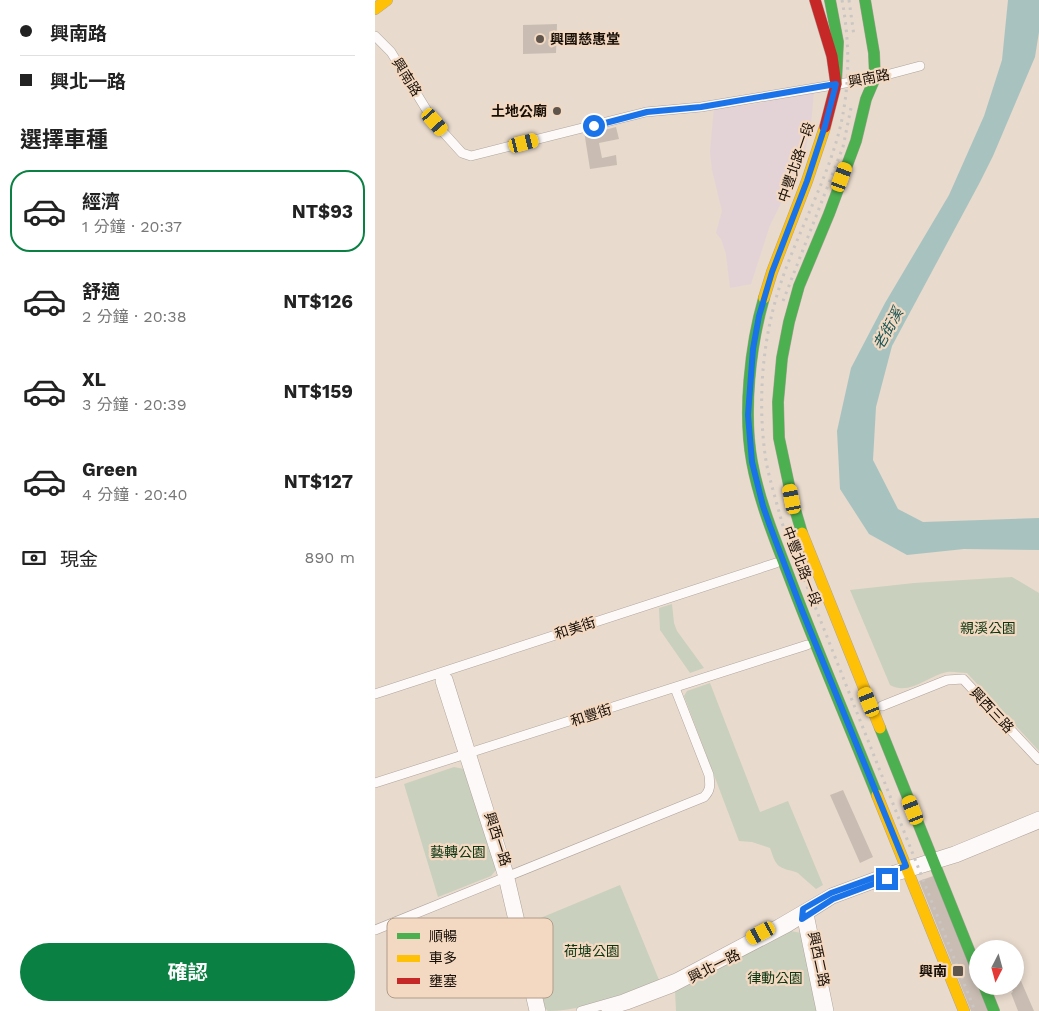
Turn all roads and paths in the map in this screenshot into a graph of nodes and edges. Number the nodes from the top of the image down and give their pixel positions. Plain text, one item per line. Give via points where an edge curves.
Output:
1 (387, 0) edge
2 (815, 0) edge
3 (830, 0) edge
4 (865, 0) edge
5 (375, 9) edge
6 (375, 36) edge
7 (920, 66) dead end
8 (875, 78) junction
9 (836, 84) junction
10 (775, 563) dead end
11 (807, 645) dead end
12 (442, 672) junction
13 (675, 688) junction
14 (375, 694) edge
15 (882, 706) dead end
16 (467, 754) junction
17 (1039, 760) edge
18 (375, 783) edge
19 (1039, 816) edge
20 (1039, 824) edge
21 (934, 861) junction
22 (905, 871) junction
23 (506, 876) junction
24 (805, 914) junction
25 (404, 918) edge
26 (515, 918) edge
27 (517, 918) edge
28 (387, 925) edge
29 (375, 930) edge
30 (969, 950) edge
31 (988, 995) edge
32 (531, 998) edge
33 (538, 998) edge
34 (534, 1011) edge
35 (541, 1011) edge
36 (581, 1011) edge
37 (606, 1011) edge
38 (821, 1011) edge
39 (829, 1011) edge
40 (964, 1011) edge
41 (994, 1011) edge

1 - 5 main road
2 - 9 main road, 中豐北路一段
3 - 9 main road via 838,42
4 - 8 main road, 中豐北路一段
6 - 9 street, 興南路 via 391,52 435,122 462,153 471,156 647,112 701,107
7 - 8 street, 興南路
8 - 9 street, 興南路
8 - 21 main road, 中豐北路一段 via 866,99 856,141 799,286 789,322 778,402 779,438 805,542
9 - 22 main road, 中豐北路一段 via 807,181 759,316 750,374 748,415 752,462 768,520
10 - 12 street, 和美街
11 - 13 street, 和豐街
12 - 14 street, 和美街
12 - 16 street, 興西一路 via 448,679
13 - 16 street, 和豐街
13 - 23 street via 709,775 709,792 704,797
15 - 17 street, 興西三路 via 947,680 963,679
16 - 18 street, 和豐街
16 - 23 street, 興西一路
19 - 21 street
20 - 21 street
21 - 22 street
21 - 30 main road, 中豐北路一段
22 - 24 street via 831,893
22 - 40 main road, 中豐北路一段
23 - 25 street
23 - 26 street
23 - 27 street, 興西一路
24 - 36 street via 676,978
24 - 37 street, 興北一路 via 672,988
24 - 38 street
24 - 39 street, 興西二路
28 - 29 street
31 - 41 main road
32 - 34 street
33 - 35 street, 興西一路

